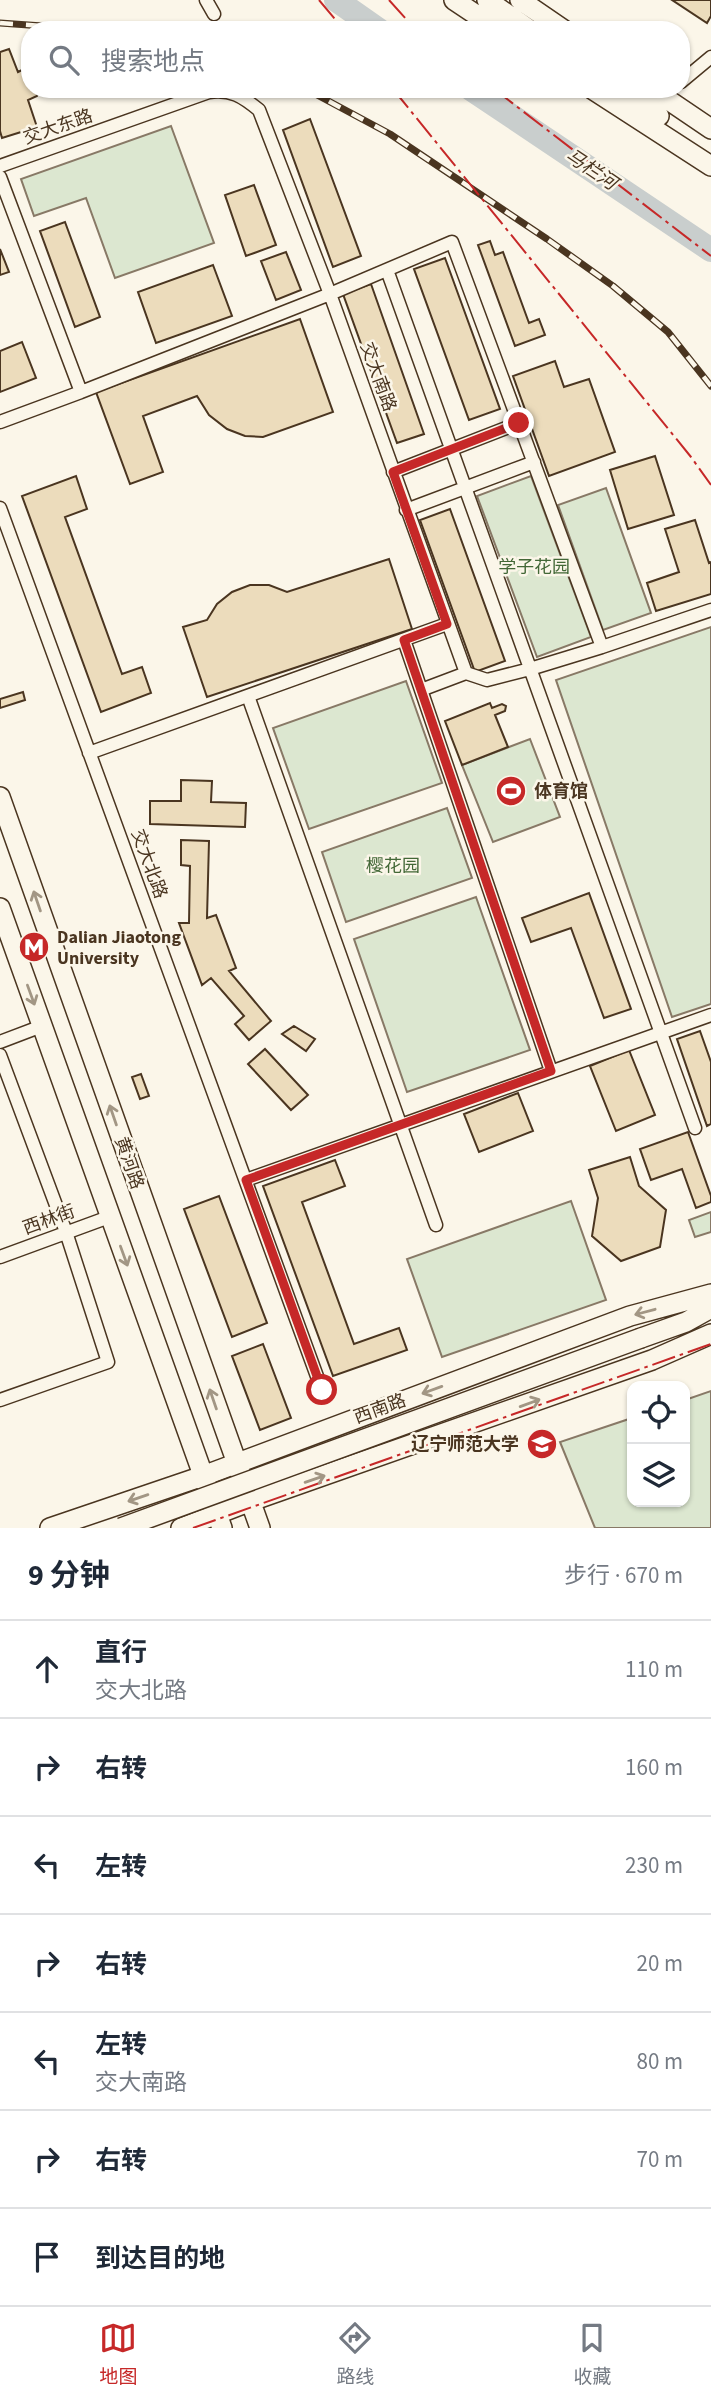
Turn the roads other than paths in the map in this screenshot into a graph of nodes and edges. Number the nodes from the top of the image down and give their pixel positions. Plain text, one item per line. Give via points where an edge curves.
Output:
1 (206, 0) edge
2 (454, 0) edge
3 (520, 0) edge
4 (540, 0) edge
5 (490, 3) edge
6 (214, 14) dead end
7 (486, 21) edge
8 (517, 21) edge
9 (551, 21) edge
10 (569, 21) edge
11 (711, 57) edge
12 (690, 73) edge
13 (192, 98) edge
14 (243, 98) edge
15 (606, 98) edge
16 (632, 98) edge
17 (678, 98) edge
18 (680, 98) edge
19 (246, 100) joint
20 (711, 122) edge
21 (711, 129) edge
22 (711, 151) edge
23 (0, 166) edge
24 (711, 166) edge
25 (0, 177) edge
26 (387, 270) junction
27 (330, 294) junction
28 (81, 392) junction
29 (0, 422) edge
30 (519, 423) junction
31 (451, 449) junction
32 (534, 462) junction
33 (393, 472) junction
34 (465, 487) junction
35 (0, 509) edge
36 (406, 510) junction
37 (711, 610) edge
38 (447, 624) junction
39 (404, 640) junction
40 (602, 648) junction
41 (530, 669) junction
42 (466, 673) junction
43 (421, 690) junction
44 (248, 696) junction
45 (89, 753) junction
46 (0, 797) edge
47 (0, 908) edge
48 (711, 1015) edge
49 (42, 1026) junction
50 (661, 1032) junction
51 (0, 1042) edge
52 (0, 1055) edge
53 (551, 1071) junction
54 (400, 1125) junction
55 (695, 1128) dead end
56 (246, 1180) junction
57 (110, 1217) junction
58 (436, 1225) dead end
59 (66, 1232) junction
60 (0, 1256) edge
61 (711, 1294) edge
62 (711, 1308) edge
63 (711, 1319) edge
64 (687, 1322) junction
65 (711, 1334) edge
66 (322, 1390) dead end
67 (0, 1401) edge
68 (236, 1463) junction
69 (203, 1476) junction
70 (251, 1501) junction
71 (219, 1521) edge
72 (50, 1528) edge
73 (121, 1528) edge
74 (181, 1528) edge
75 (260, 1528) edge

1 - 6 street
2 - 7 main road
3 - 9 main road
4 - 10 main road
5 - 8 main road
11 - 12 street
13 - 23 street, 交大东路
14 - 19 street, 交大东路
15 - 24 main road
16 - 22 main road
17 - 21 main road
18 - 20 main road
19 - 27 street, 交大南路 via 259,110
25 - 28 street
26 - 27 street
26 - 30 street via 452,242
26 - 31 street
27 - 28 street
27 - 33 street, 交大南路
28 - 29 street
30 - 31 street
30 - 32 street
31 - 33 street
31 - 34 street
32 - 34 street
32 - 40 street
33 - 36 street, 交大南路
34 - 36 street
34 - 41 street
35 - 45 street, 交大北路
36 - 38 street, 交大南路
37 - 40 street
38 - 39 street
38 - 42 street, 交大南路
39 - 43 street
39 - 44 street
40 - 41 street
41 - 42 street via 487,681
41 - 50 street
42 - 43 street
43 - 53 street
44 - 45 street
44 - 54 street
45 - 56 street, 交大北路
68 -> 46 main road, 黄河路
47 -> 49 main road, 黄河路
48 - 50 street
49 - 51 street
49 - 57 main road, 黄河路
50 - 53 street
50 - 55 street
52 - 59 street
53 - 54 street
54 - 56 street
54 - 58 street
56 - 66 street, 交大北路
57 - 59 street, 西林街
57 -> 69 main road, 黄河路
59 - 60 street, 西林街
59 - 67 street via 108,1362
61 -> 68 main road, 西南路 via 630,1316
62 - 64 main road
63 - 64 main road
64 - 73 main road, 西南路, bridge
70 -> 65 main road via 652,1360
68 - 69 main road, 西南路
68 - 70 main road, 黄河路
69 - 71 main road, 黄河路
69 -> 72 main road, 西南路
70 - 71 main road
70 - 75 main road, 黄河路
71 - 74 main road

